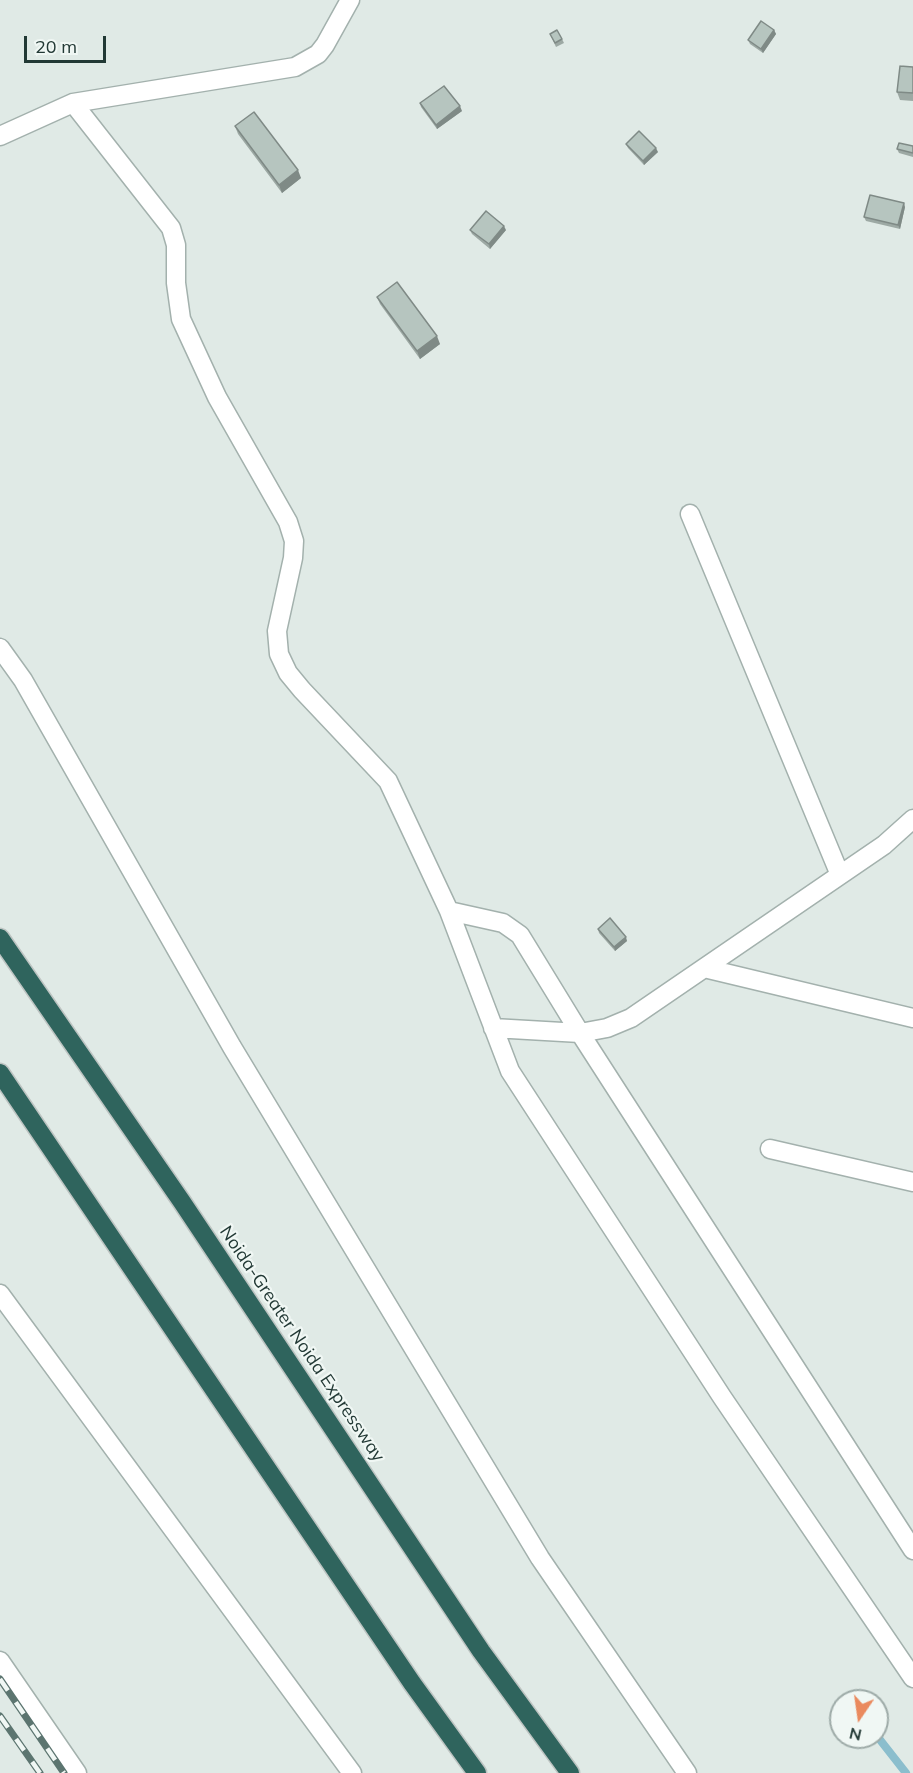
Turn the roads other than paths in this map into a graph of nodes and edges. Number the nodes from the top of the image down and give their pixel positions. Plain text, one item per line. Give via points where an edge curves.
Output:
1 (350, 0) edge
2 (73, 103) junction
3 (0, 136) edge
4 (690, 514) dead end
5 (0, 648) edge
6 (913, 819) edge
7 (840, 875) junction
8 (449, 911) junction
9 (0, 938) edge
10 (704, 969) junction
11 (913, 1018) edge
12 (493, 1028) junction
13 (580, 1034) junction
14 (0, 1073) edge
15 (770, 1149) dead end
16 (913, 1182) edge
17 (0, 1294) edge
18 (913, 1550) edge
19 (0, 1660) edge
20 (913, 1678) edge
21 (77, 1773) edge
22 (352, 1773) edge
23 (477, 1773) edge
24 (570, 1773) edge
25 (687, 1773) edge

1 - 2 street via 318,54 295,66
2 - 3 street
2 - 8 street via 171,228 176,245 181,319 217,396 288,522 294,541 293,558 276,631 279,654 302,690 388,781
4 - 7 street
5 - 25 street via 29,691 232,1047 540,1558
6 - 7 street
7 - 10 street
8 - 12 street
8 - 13 street via 502,922 520,935
9 - 24 highway, Noida-Greater Noida Expressway via 182,1202 481,1651
10 - 11 street
10 - 13 street via 631,1018
12 - 13 street
12 - 20 street via 510,1071 722,1397
13 - 18 street
14 - 23 highway
15 - 16 street
17 - 22 street
19 - 21 street

